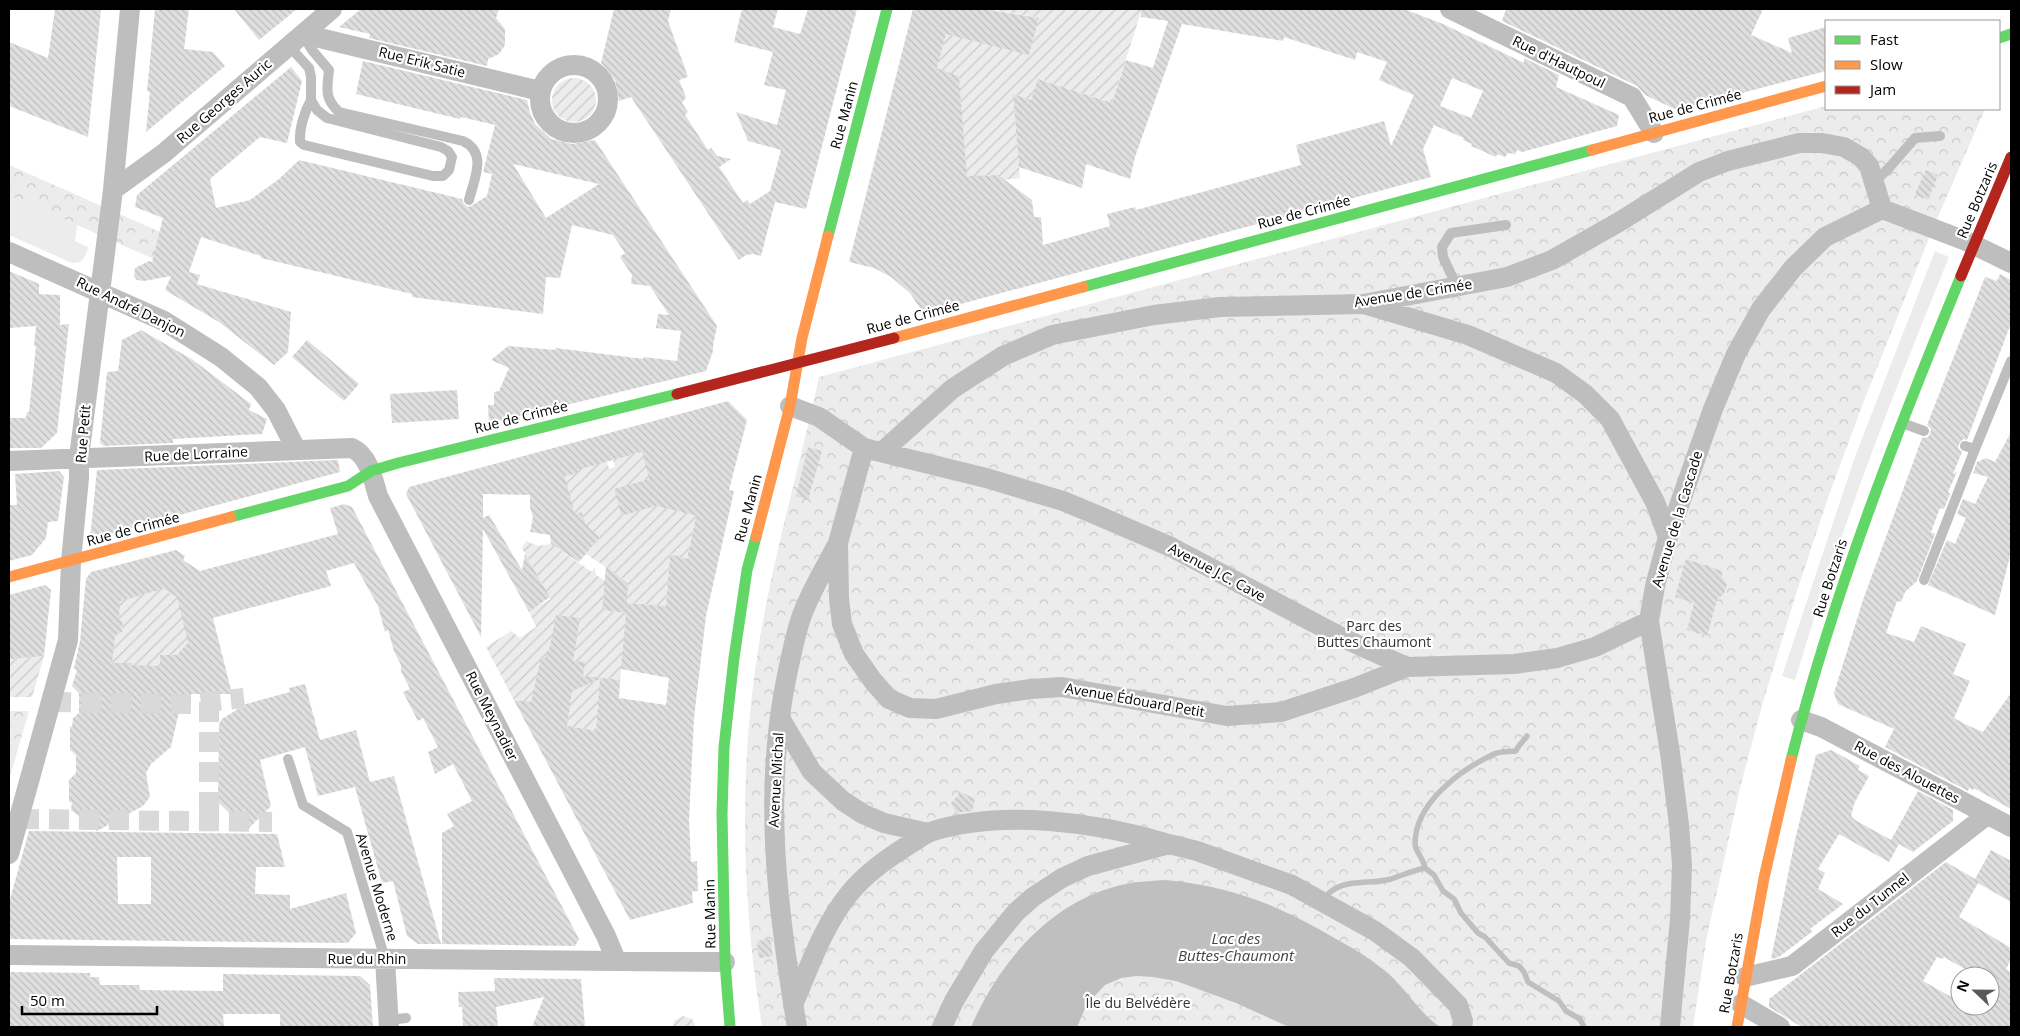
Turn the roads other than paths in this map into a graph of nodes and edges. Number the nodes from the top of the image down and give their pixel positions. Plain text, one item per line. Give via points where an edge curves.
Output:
1 (130, 9) edge
2 (332, 9) edge
3 (887, 9) edge
4 (1450, 9) edge
5 (296, 40) junction
6 (1825, 86) edge
7 (540, 91) dead end
8 (311, 100) junction
9 (1654, 133) junction
10 (1940, 136) dead end
11 (2011, 157) edge
12 (1874, 182) junction
13 (113, 190) junction
14 (469, 200) dead end
15 (1882, 209) junction
16 (1506, 225) dead end
17 (1974, 245) junction
18 (9, 252) edge
19 (2011, 263) edge
20 (1457, 286) junction
21 (100, 292) junction
22 (1363, 304) junction
23 (2011, 361) edge
24 (796, 365) junction
25 (790, 406) junction
26 (1901, 422) junction
27 (1924, 431) dead end
28 (296, 449) junction
29 (873, 450) junction
30 (79, 457) junction
31 (9, 461) edge
32 (371, 471) junction
33 (1668, 537) junction
34 (838, 542) junction
35 (71, 561) junction
36 (9, 577) edge
37 (1924, 580) dead end
38 (1649, 621) junction
39 (1407, 667) junction
40 (780, 718) junction
41 (1801, 720) junction
42 (288, 759) dead end
43 (1987, 815) junction
44 (2011, 827) edge
45 (928, 833) junction
46 (1169, 844) junction
47 (9, 854) edge
48 (9, 955) edge
49 (385, 960) junction
50 (616, 960) junction
51 (726, 962) junction
52 (1746, 977) junction
53 (1741, 1004) junction
54 (793, 1005) junction
55 (394, 1022) edge
56 (730, 1027) edge
57 (797, 1027) edge
58 (942, 1027) edge
59 (1462, 1027) edge
60 (1670, 1027) edge
61 (1737, 1027) edge
62 (1780, 1027) edge

1 - 13 street, Rue Petit
2 - 5 street, Rue Georges Auric
3 - 24 street, Rue Manin
4 - 9 street, Rue d'Hautpoul via 1632,97
5 - 7 street, Rue Erik Satie
5 - 8 lane via 309,68
5 - 13 street, Rue Georges Auric via 164,153
5 - 14 lane via 312,50 329,70 327,93 339,112 463,141 472,146 478,162
6 - 9 street, Rue de Crimée
8 - 8 lane via 327,118 448,151 452,157 449,170 443,176 433,176 300,142
9 - 24 street, Rue de Crimée
10 - 12 lane via 1915,138
11 - 17 street, Rue Botzaris
12 - 15 street, Avenue de Crimée
12 - 20 street, Avenue de Crimée via 1869,166 1844,147 1799,143 1699,172 1552,260 1507,277
13 - 21 street, Rue Petit
15 - 17 street
15 - 33 street, Avenue de la Cascade via 1825,237 1793,268 1761,309 1736,354 1713,409
16 - 20 lane via 1451,232 1442,247 1443,257
17 - 19 street
17 - 26 street, Rue Botzaris
18 - 21 street, Rue André Danjon
20 - 22 street, Avenue de Crimée
21 - 28 street, Rue André Danjon via 164,321 238,369 276,410
21 - 30 street, Rue Petit
22 - 29 street, Avenue de Crimée via 1220,308 1154,315 1052,335 1003,356 952,389
22 - 33 street via 1468,334 1556,373 1585,394 1610,419 1656,502
23 - 37 lane via 1970,447
24 - 25 street, Rue Manin
24 - 32 street, Rue de Crimée
25 - 29 street, Avenue J.C. Cave via 819,417
25 - 51 street, Rue Manin via 747,570 734,658 724,747 722,814
26 - 27 lane
26 - 41 street, Rue Botzaris via 1827,632
28 - 30 street, Rue de Lorraine
28 - 32 street, Rue de Lorraine via 352,448 359,451
29 - 34 street, Avenue Édouard Petit
29 - 39 street, Avenue J.C. Cave via 1063,501 1171,547 1345,639
30 - 31 street, Rue de Lorraine
30 - 35 street, Rue Petit via 80,478
32 - 35 street, Rue de Crimée via 348,486
32 - 50 street, Rue Meynadier via 378,496
33 - 38 street, Avenue de la Cascade
34 - 39 street, Avenue Édouard Petit via 838,599 842,624 854,654 888,699 910,708 936,709 996,694 1062,688 1227,716 1281,712
34 - 40 street, Avenue Michal via 801,618
35 - 36 street, Rue de Crimée
35 - 47 street, Rue Petit via 68,640
38 - 39 street, Avenue J.C. Cave via 1595,648 1557,658 1514,664
38 - 60 street, Avenue de la Cascade via 1670,754 1682,865
40 - 45 street via 812,772 843,801 884,823
40 - 54 street, Avenue Michal via 773,831 778,908
41 - 43 street, Rue des Alouettes via 1821,727
41 - 52 street, Rue Botzaris via 1765,870
42 - 49 lane, Avenue Moderne via 303,805 347,832
43 - 44 street, Rue des Alouettes
43 - 52 street, Rue du Tunnel via 1792,966
45 - 46 street via 970,824 1039,820 1107,828
45 - 54 street via 882,862 849,895 818,946
46 - 58 street via 1088,866 1033,897 1016,912 984,951
46 - 59 street via 1198,851 1292,886 1375,931 1412,958 1458,1006
48 - 49 street, Rue du Rhin
49 - 50 street, Rue du Rhin
49 - 55 street
50 - 51 street, Rue du Rhin
51 - 56 street, Rue Manin
52 - 53 street, Rue Botzaris
53 - 61 street, Rue Botzaris
53 - 62 street
54 - 57 street, Avenue Michal

